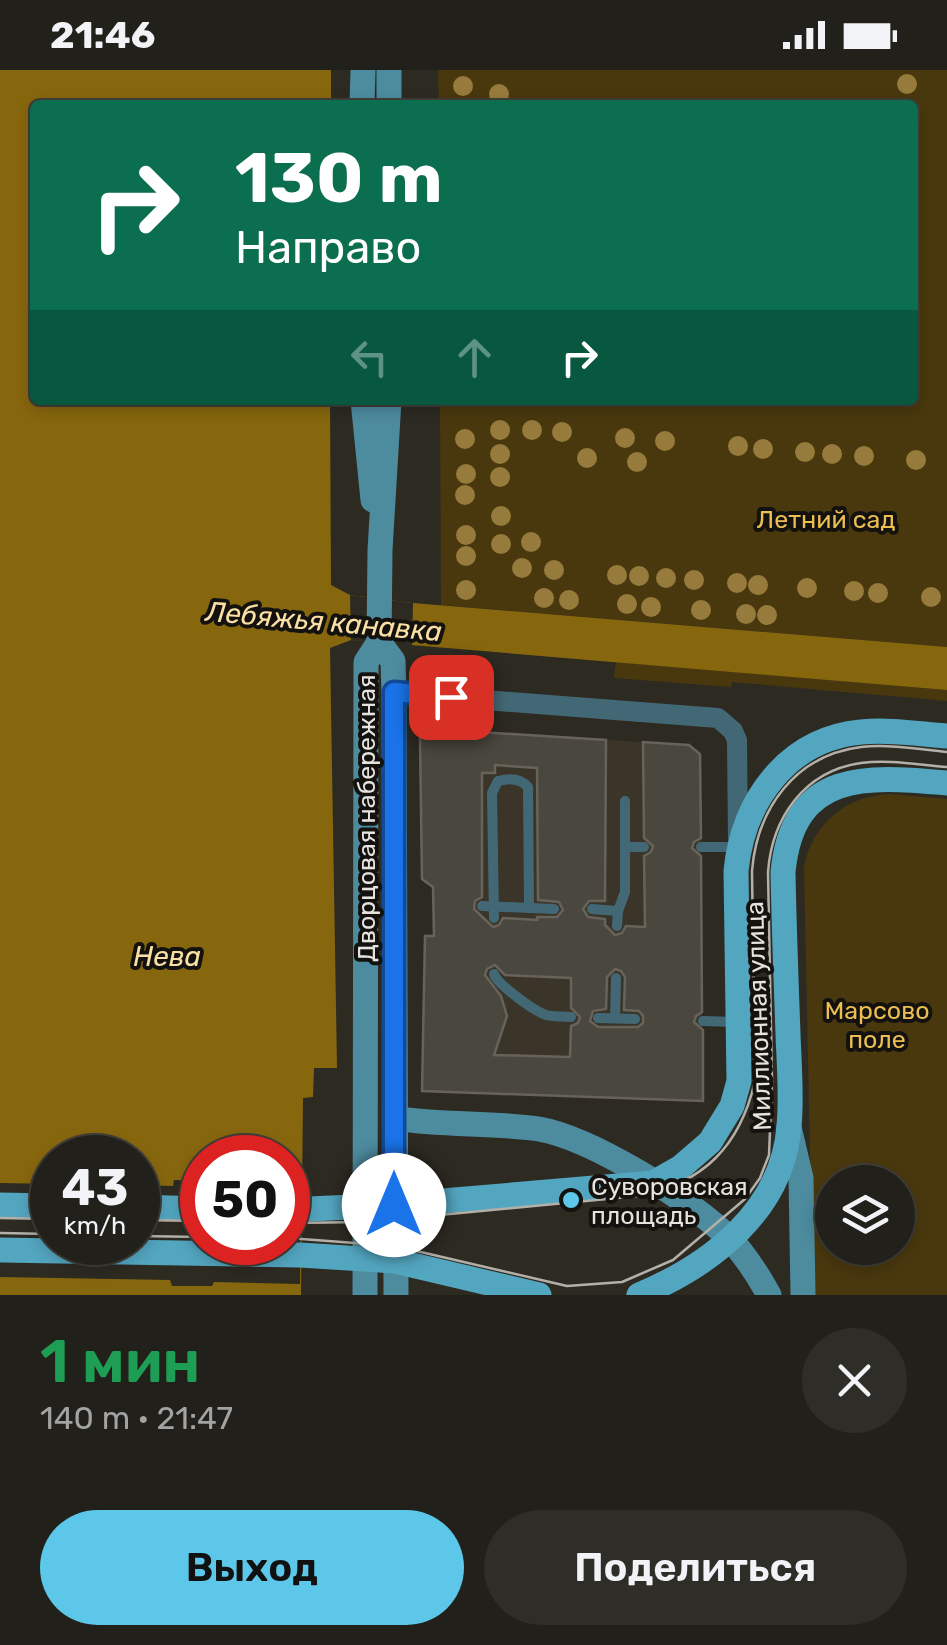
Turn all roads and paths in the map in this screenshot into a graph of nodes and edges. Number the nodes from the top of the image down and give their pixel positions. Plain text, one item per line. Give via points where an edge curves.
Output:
1 (363, 70) edge
2 (388, 70) edge
3 (362, 100) edge
4 (388, 100) edge
5 (363, 405) edge
6 (389, 405) edge
7 (380, 550) junction
8 (379, 642) junction
9 (394, 692) junction
10 (947, 736) edge
11 (947, 783) edge
12 (625, 801) dead end
13 (625, 847) junction
14 (644, 847) dead end
15 (701, 847) dead end
16 (738, 847) junction
17 (529, 908) junction
18 (554, 908) dead end
19 (592, 910) dead end
20 (618, 910) junction
21 (617, 926) dead end
22 (494, 974) dead end
23 (616, 978) dead end
24 (571, 1017) dead end
25 (598, 1018) dead end
26 (615, 1018) junction
27 (635, 1018) dead end
28 (702, 1021) dead end
29 (739, 1022) junction
30 (394, 1118) junction
31 (790, 1126) junction
32 (652, 1183) junction
33 (0, 1205) edge
34 (394, 1205) junction
35 (30, 1206) edge
36 (366, 1208) junction
37 (310, 1210) edge
38 (730, 1238) junction
39 (0, 1250) edge
40 (365, 1260) junction
41 (395, 1262) junction
42 (365, 1295) edge
43 (396, 1295) edge
44 (538, 1295) edge
45 (638, 1295) edge
46 (769, 1295) edge
47 (802, 1295) edge

1 - 3 main road
2 - 4 main road
5 - 7 main road
6 - 7 main road
7 - 8 main road
8 - 9 main road, Дворцовая набережная via 394,660
8 - 36 main road, Дворцовая набережная via 366,662
9 - 16 street, Миллионная улица via 718,718 737,740
9 - 30 main road, Дворцовая набережная
10 - 16 main road, Миллионная улица via 858,732 817,744 762,790
11 - 31 main road, Миллионная улица via 846,782 812,802 790,834 783,872
12 - 13 lane
13 - 14 lane
13 - 20 lane via 626,892
15 - 16 lane
16 - 29 main road, Миллионная улица
17 - 17 lane via 490,910 492,793 498,781 516,779 528,787
17 - 18 lane
19 - 20 lane
20 - 21 lane
22 - 24 lane via 538,1011
23 - 26 lane
25 - 26 lane
26 - 27 lane
28 - 29 lane
29 - 32 main road, Миллионная улица via 732,1106 710,1142
30 - 32 main road via 538,1129 565,1136
30 - 34 main road, Дворцовая набережная
31 - 38 main road via 774,1186
31 - 47 main road, Миллионная улица via 800,1178
32 - 34 main road
32 - 38 main road
33 - 35 main road
34 - 36 main road
34 - 41 main road, Дворцовая набережная
36 - 37 main road
36 - 40 main road, Дворцовая набережная
38 - 45 main road
38 - 46 main road
39 - 40 main road
40 - 41 main road
40 - 42 main road, Дворцовая набережная
41 - 43 main road, Дворцовая набережная
41 - 44 main road

